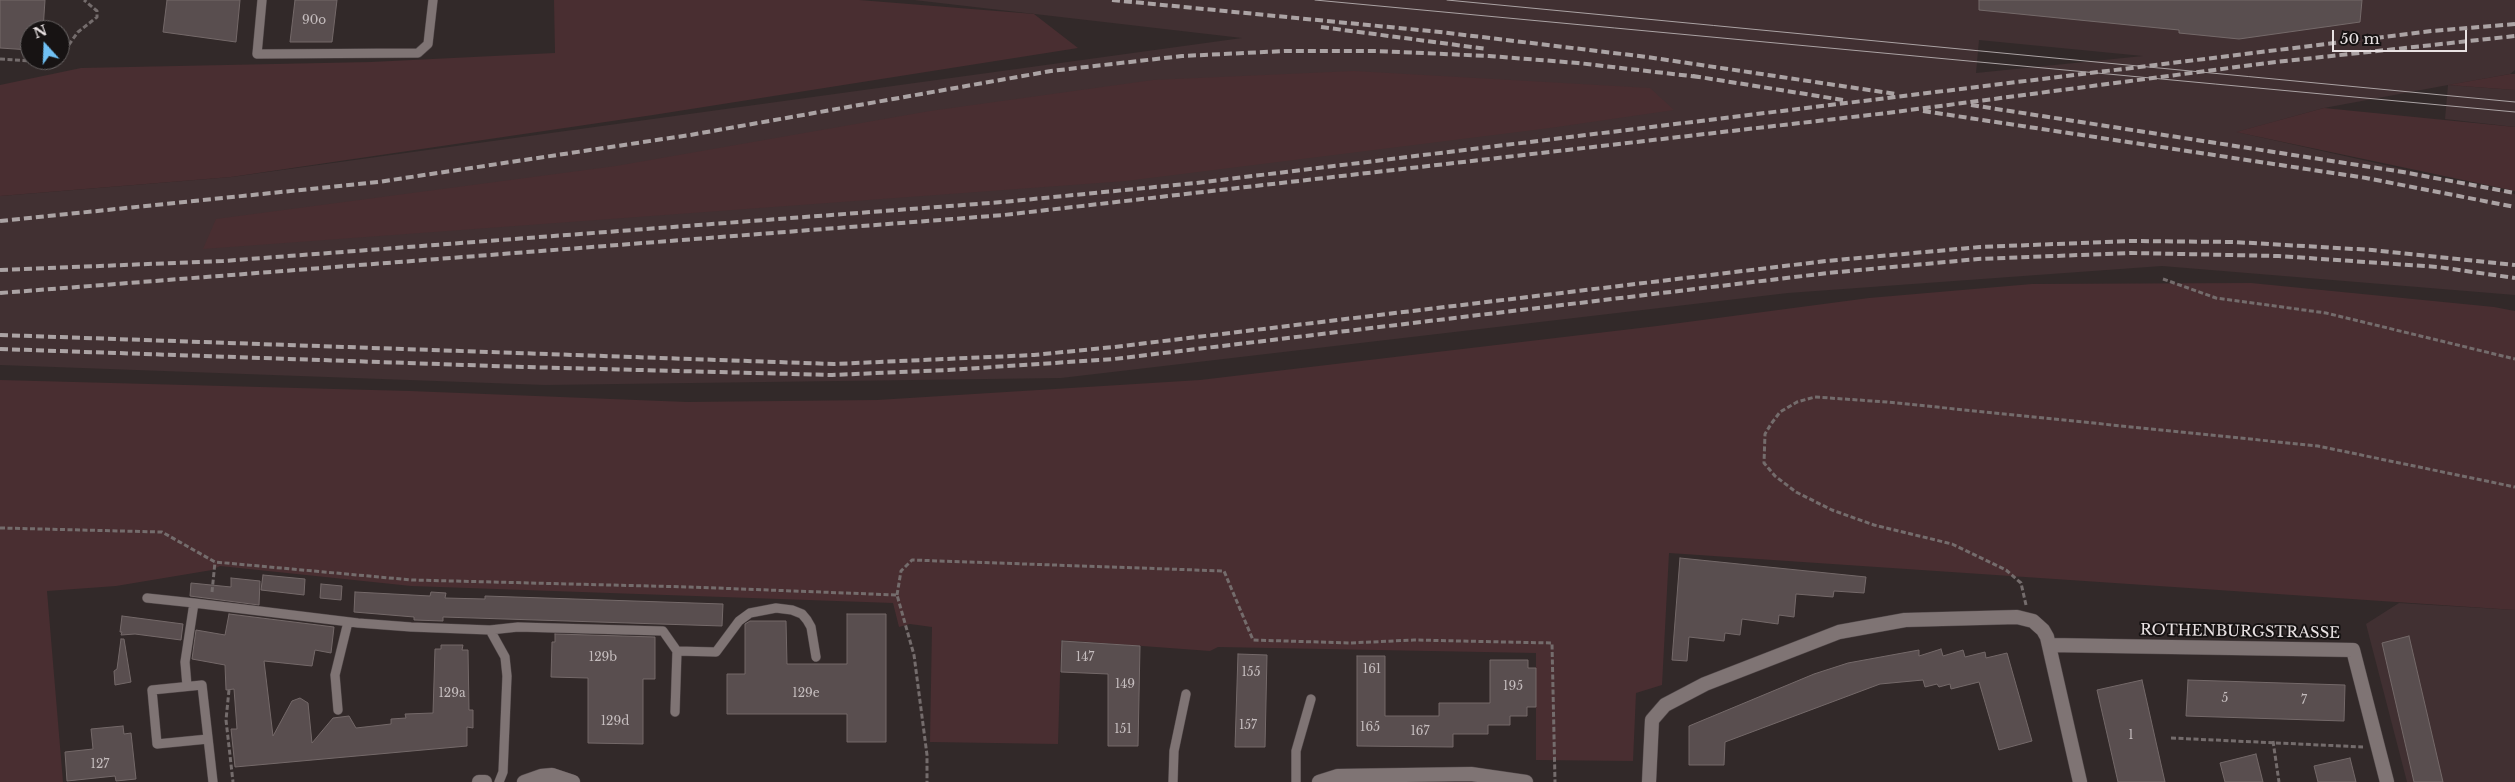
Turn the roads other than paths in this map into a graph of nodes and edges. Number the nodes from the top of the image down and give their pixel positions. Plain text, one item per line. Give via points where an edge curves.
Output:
1 (262, 0) edge
2 (433, 0) edge
3 (147, 598) dead end
4 (194, 603) junction
5 (348, 622) junction
6 (490, 630) junction
7 (2049, 645) junction
8 (677, 651) junction
9 (816, 657) dead end
10 (187, 686) junction
11 (1186, 694) dead end
12 (1311, 699) dead end
13 (338, 710) dead end
14 (675, 712) dead end
15 (208, 739) junction
16 (1509, 780) edge
17 (213, 782) edge
18 (479, 782) edge
19 (485, 782) edge
20 (499, 782) edge
21 (524, 782) edge
22 (572, 782) edge
23 (1173, 782) edge
24 (1296, 782) edge
25 (1319, 782) edge
26 (1526, 782) edge
27 (1649, 782) edge
28 (2080, 782) edge
29 (2387, 782) edge

1 - 2 lane via 257,54 418,53 428,44
3 - 4 lane
4 - 5 lane
4 - 10 lane via 185,662
5 - 6 lane
5 - 13 lane via 335,675
6 - 8 lane via 518,627 663,631
6 - 20 lane via 505,657 507,676 503,772
7 - 27 street via 2043,630 2026,618 1938,618 1848,630 1705,684 1665,705 1652,720
7 - 28 street
7 - 29 street, ROTHENBURGSTRASSE via 2354,650
8 - 9 lane via 716,652 739,621 750,613 776,608 792,610 807,620
8 - 14 lane
10 - 15 lane via 202,685
10 - 15 lane via 152,690 157,744
11 - 23 lane via 1174,751
12 - 24 lane via 1296,751
15 - 17 lane
16 - 25 street via 1470,774 1338,776
16 - 26 street
18 - 19 street
21 - 22 street via 552,775

